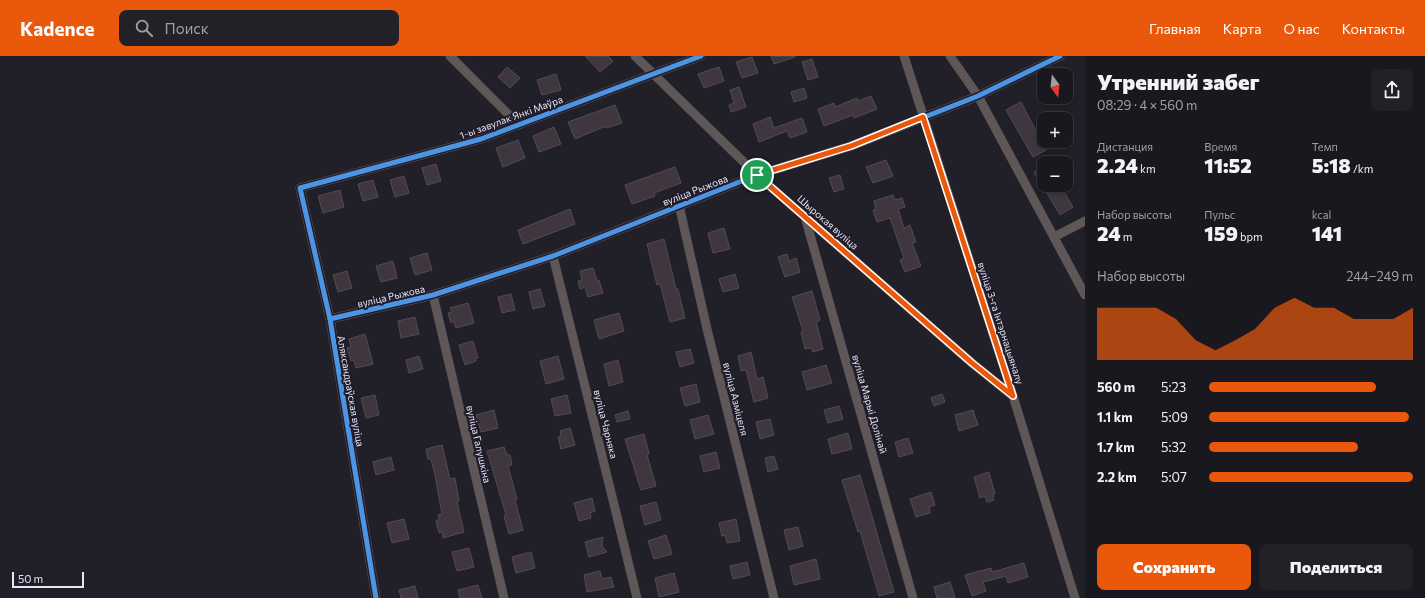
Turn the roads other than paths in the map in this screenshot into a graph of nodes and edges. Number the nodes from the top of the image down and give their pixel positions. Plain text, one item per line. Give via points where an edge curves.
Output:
1 (450, 56) edge
2 (635, 56) edge
3 (701, 56) edge
4 (904, 56) edge
5 (950, 56) edge
6 (1060, 56) edge
7 (654, 74) junction
8 (978, 96) junction
9 (923, 117) junction
10 (519, 125) junction
11 (757, 175) junction
12 (300, 188) joint
13 (679, 206) junction
14 (805, 217) junction
15 (1085, 221) edge
16 (1054, 237) junction
17 (553, 256) junction
18 (433, 295) junction
19 (1085, 295) edge
20 (330, 319) junction
21 (1013, 396) junction
22 (376, 598) edge
23 (504, 598) edge
24 (637, 598) edge
25 (774, 598) edge
26 (913, 598) edge
27 (1075, 598) edge

1 - 10 street
2 - 7 street, Шырокая вуліца
3 - 7 street, 1-ы завулак Янкі Маўра
4 - 9 street, вуліца 3-га Інтэрнацыяналу
5 - 8 street
6 - 8 street, вуліца Рыжова
7 - 10 street, 1-ы завулак Янкі Маўра
7 - 11 street, Шырокая вуліца
8 - 9 street, вуліца Рыжова
8 - 16 street
9 - 11 street, вуліца Рыжова via 851,146
9 - 21 street, вуліца 3-га Інтэрнацыяналу
10 - 12 street, 1-ы завулак Янкі Маўра via 481,139
11 - 13 street, вуліца Рыжова
11 - 14 street, Шырокая вуліца
12 - 20 street, Аляксандраўская вуліца
13 - 17 street, вуліца Рыжова
13 - 25 street, вуліца Азміцеля
14 - 21 street, Шырокая вуліца
14 - 26 street, вуліца Марыі Долінай
15 - 16 street
16 - 19 street
17 - 18 street, вуліца Рыжова
17 - 24 street, вуліца Чарняка
18 - 20 street, вуліца Рыжова
18 - 23 street, вуліца Галушкіна
20 - 22 street, Аляксандраўская вуліца
21 - 27 street, вуліца 3-га Інтэрнацыяналу

